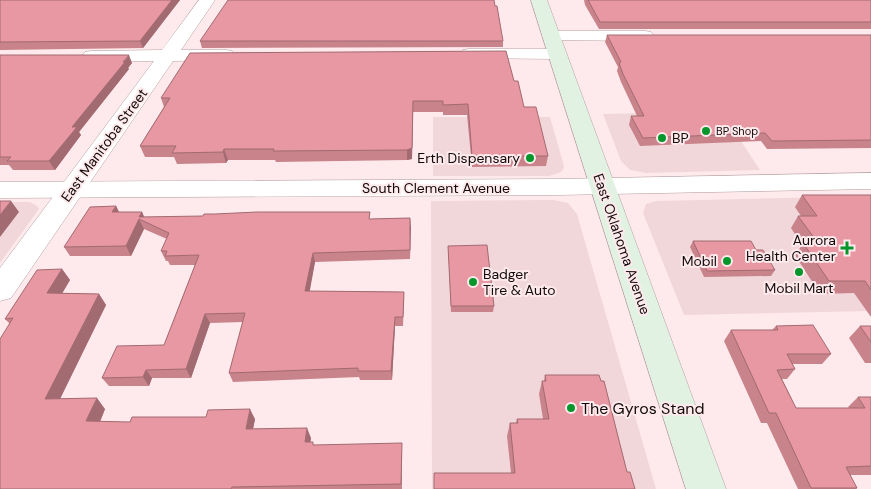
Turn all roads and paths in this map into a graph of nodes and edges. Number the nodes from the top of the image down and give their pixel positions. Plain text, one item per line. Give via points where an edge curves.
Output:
1 (207, 0) edge
2 (538, 0) edge
3 (551, 36) junction
4 (657, 36) edge
5 (454, 54) edge
6 (557, 54) junction
7 (168, 55) junction
8 (240, 55) edge
9 (71, 56) edge
10 (871, 181) edge
11 (602, 186) junction
12 (0, 190) edge
13 (72, 190) junction
14 (0, 290) edge
15 (706, 489) edge

1 - 7 street, East Manitoba Street
2 - 3 main road, East Oklahoma Avenue
3 - 4 street
3 - 6 main road, East Oklahoma Avenue
5 - 6 street
6 - 11 main road, East Oklahoma Avenue
7 - 8 street
7 - 9 street
7 - 13 street, East Manitoba Street
10 - 11 street, South Clement Avenue
11 - 13 street, South Clement Avenue
11 - 15 main road, East Oklahoma Avenue
12 - 13 street, South Clement Avenue
13 - 14 street, East Manitoba Street

